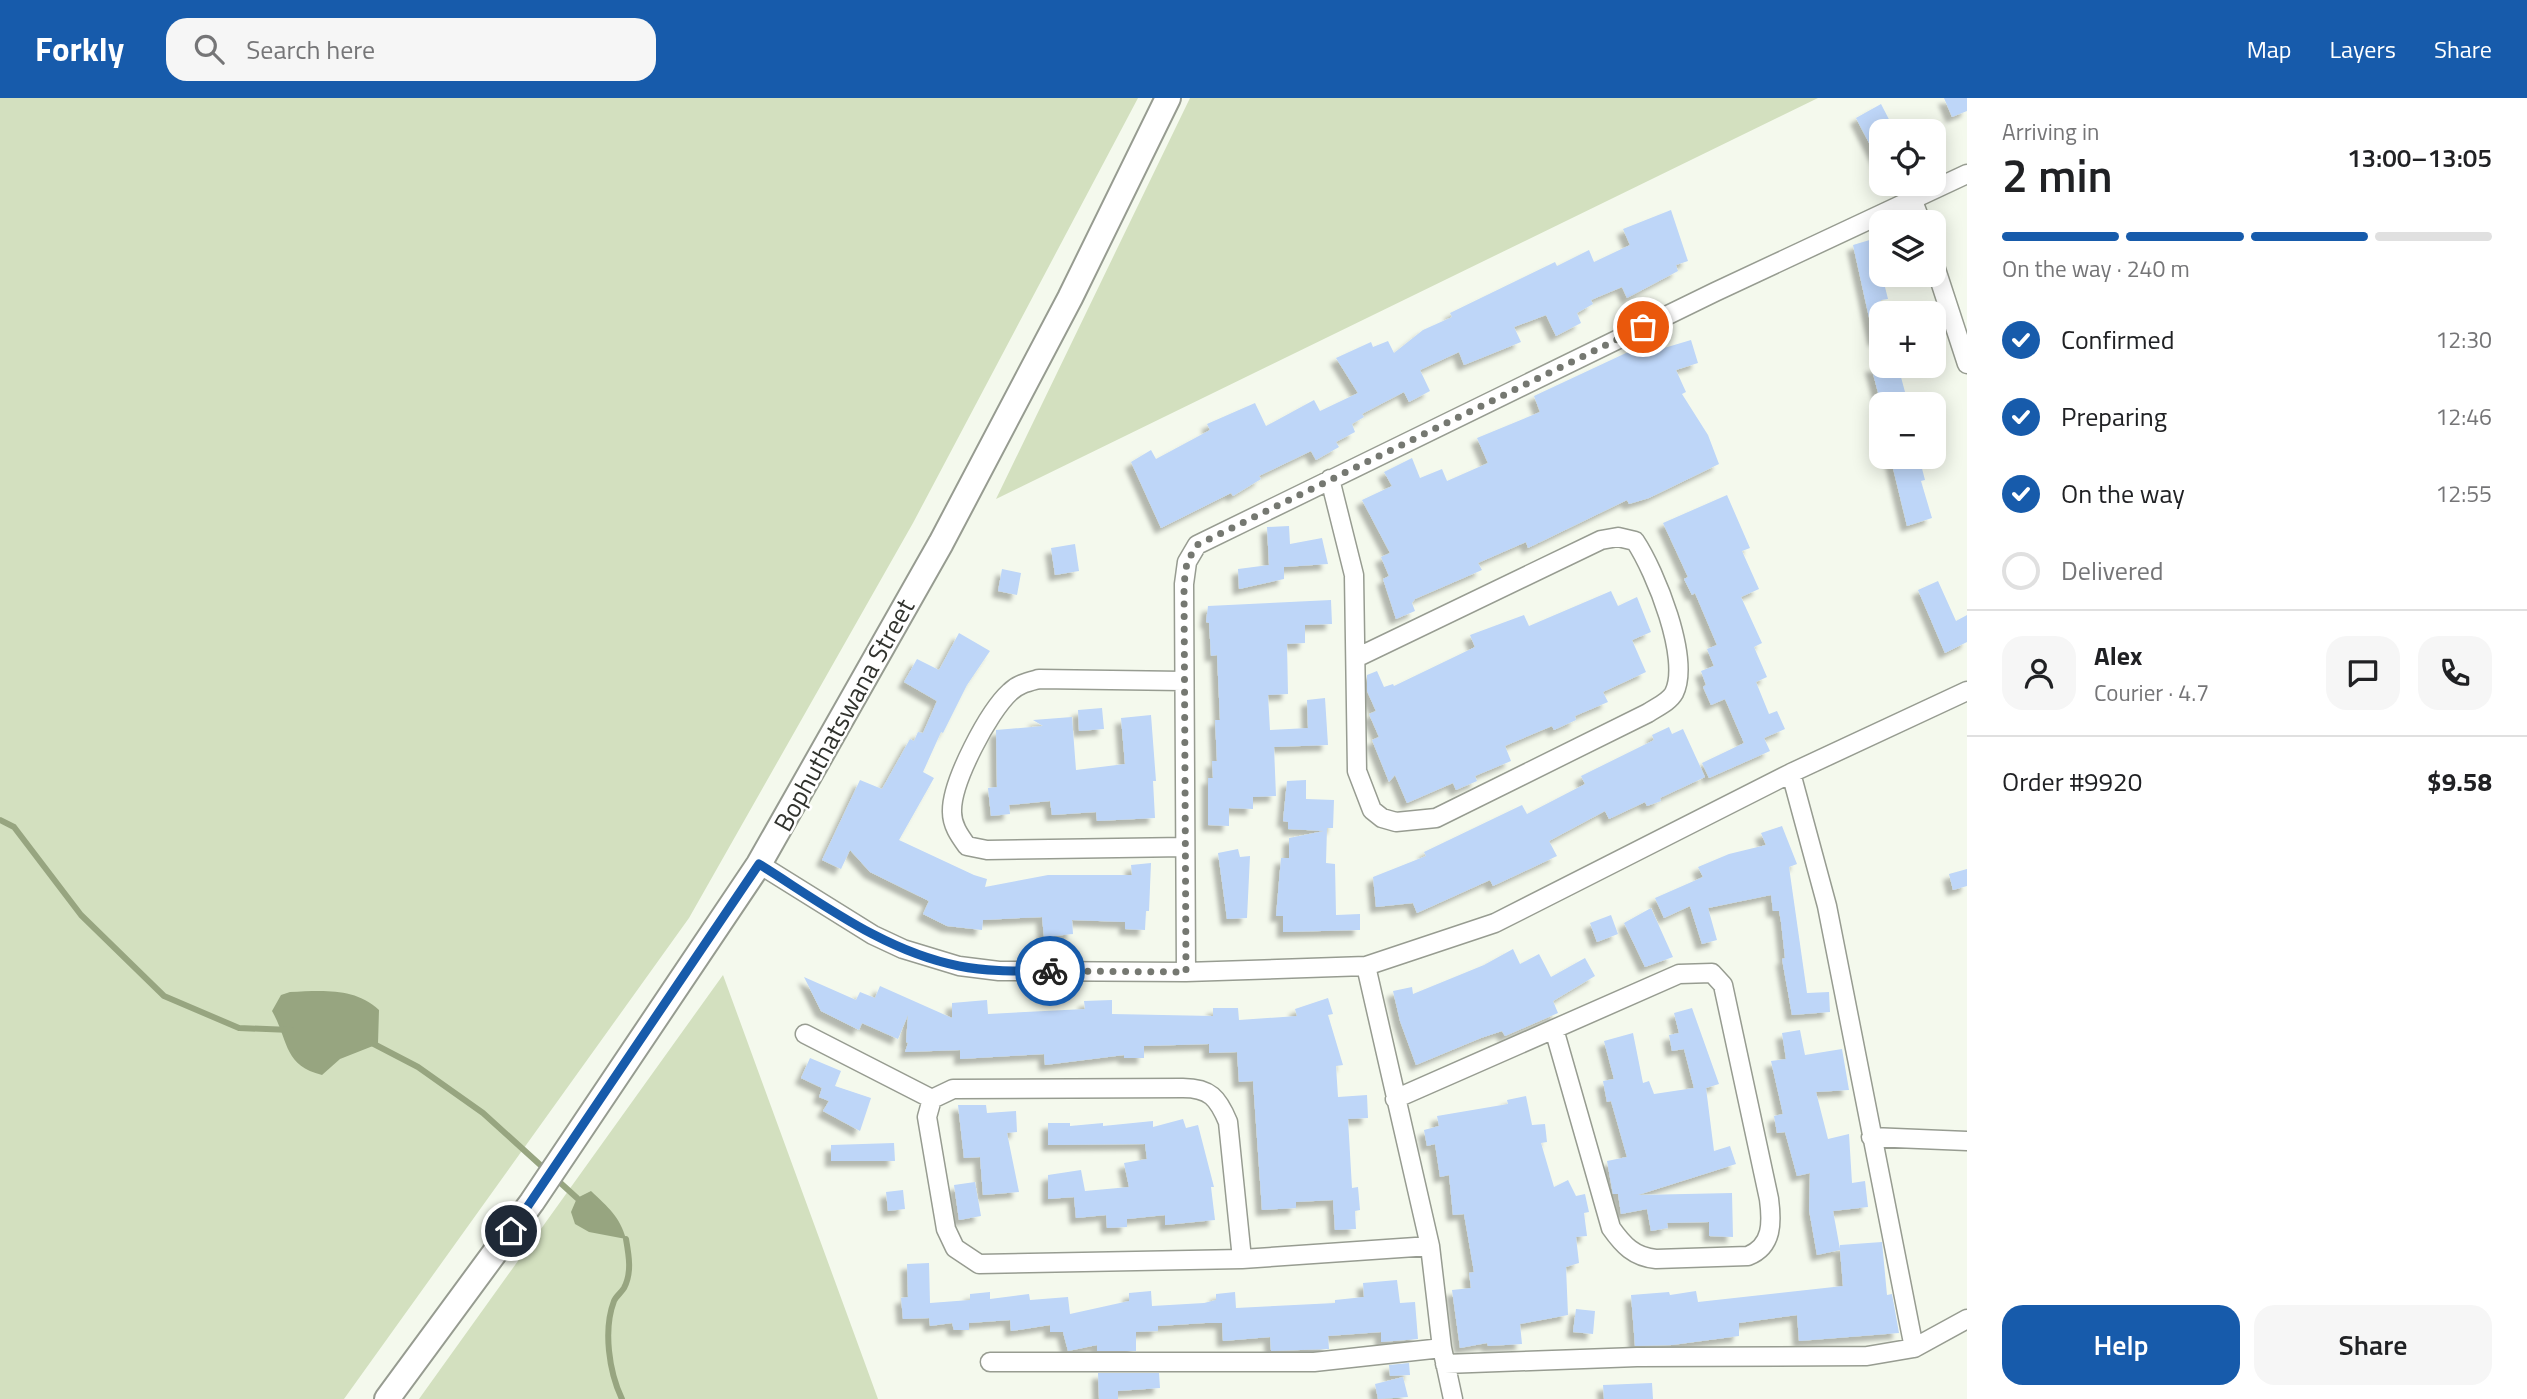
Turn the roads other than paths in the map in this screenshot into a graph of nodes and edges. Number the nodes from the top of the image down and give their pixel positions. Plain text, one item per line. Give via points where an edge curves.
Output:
1 (1168, 98) edge
2 (1967, 174) edge
3 (1913, 201) junction
4 (1916, 210) edge
5 (1942, 287) edge
6 (1967, 364) edge
7 (1330, 478) junction
8 (1356, 657) junction
9 (1183, 681) junction
10 (1967, 691) edge
11 (1791, 773) junction
12 (1185, 847) junction
13 (759, 864) junction
14 (1366, 966) junction
15 (1186, 972) junction
16 (1554, 1029) junction
17 (805, 1034) dead end
18 (1395, 1098) junction
19 (932, 1100) junction
20 (1871, 1138) junction
21 (1967, 1142) edge
22 (1430, 1247) junction
23 (1242, 1259) junction
24 (1967, 1319) edge
25 (1914, 1348) junction
26 (1443, 1356) junction
27 (989, 1362) dead end
28 (387, 1399) edge
29 (1453, 1399) edge

1 - 13 street, Bophuthatswana Street via 941,543
2 - 3 street
3 - 4 street
3 - 7 street
5 - 6 street
7 - 8 street via 1354,575
7 - 9 street via 1201,541 1191,552 1185,577
8 - 8 street via 1357,771 1372,810 1395,822 1436,818 1648,713 1672,696 1679,675 1672,629 1646,557 1635,541 1618,537 1601,540
9 - 12 street
9 - 12 street via 1039,679 1020,684 998,705 979,739 953,798 952,814 967,846 987,850
10 - 11 street
11 - 14 street via 1495,923
11 - 20 street via 1827,906
12 - 15 street
13 - 15 street via 873,935 959,966 999,971
13 - 28 street, Bophuthatswana Street via 532,1202
14 - 15 street
14 - 18 street
16 - 16 street via 1679,974 1717,975 1723,985 1769,1199 1772,1226 1761,1249 1748,1256 1656,1259 1644,1258 1622,1243 1611,1228
16 - 18 street
17 - 19 street
18 - 22 street
19 - 23 street via 927,1117 946,1229 955,1248 971,1261
19 - 23 street via 953,1088 1183,1087 1208,1091 1228,1122
20 - 21 street
20 - 25 street
22 - 23 street
22 - 26 street
24 - 25 street
25 - 26 street via 1867,1356
26 - 27 street via 1314,1362
26 - 29 street

